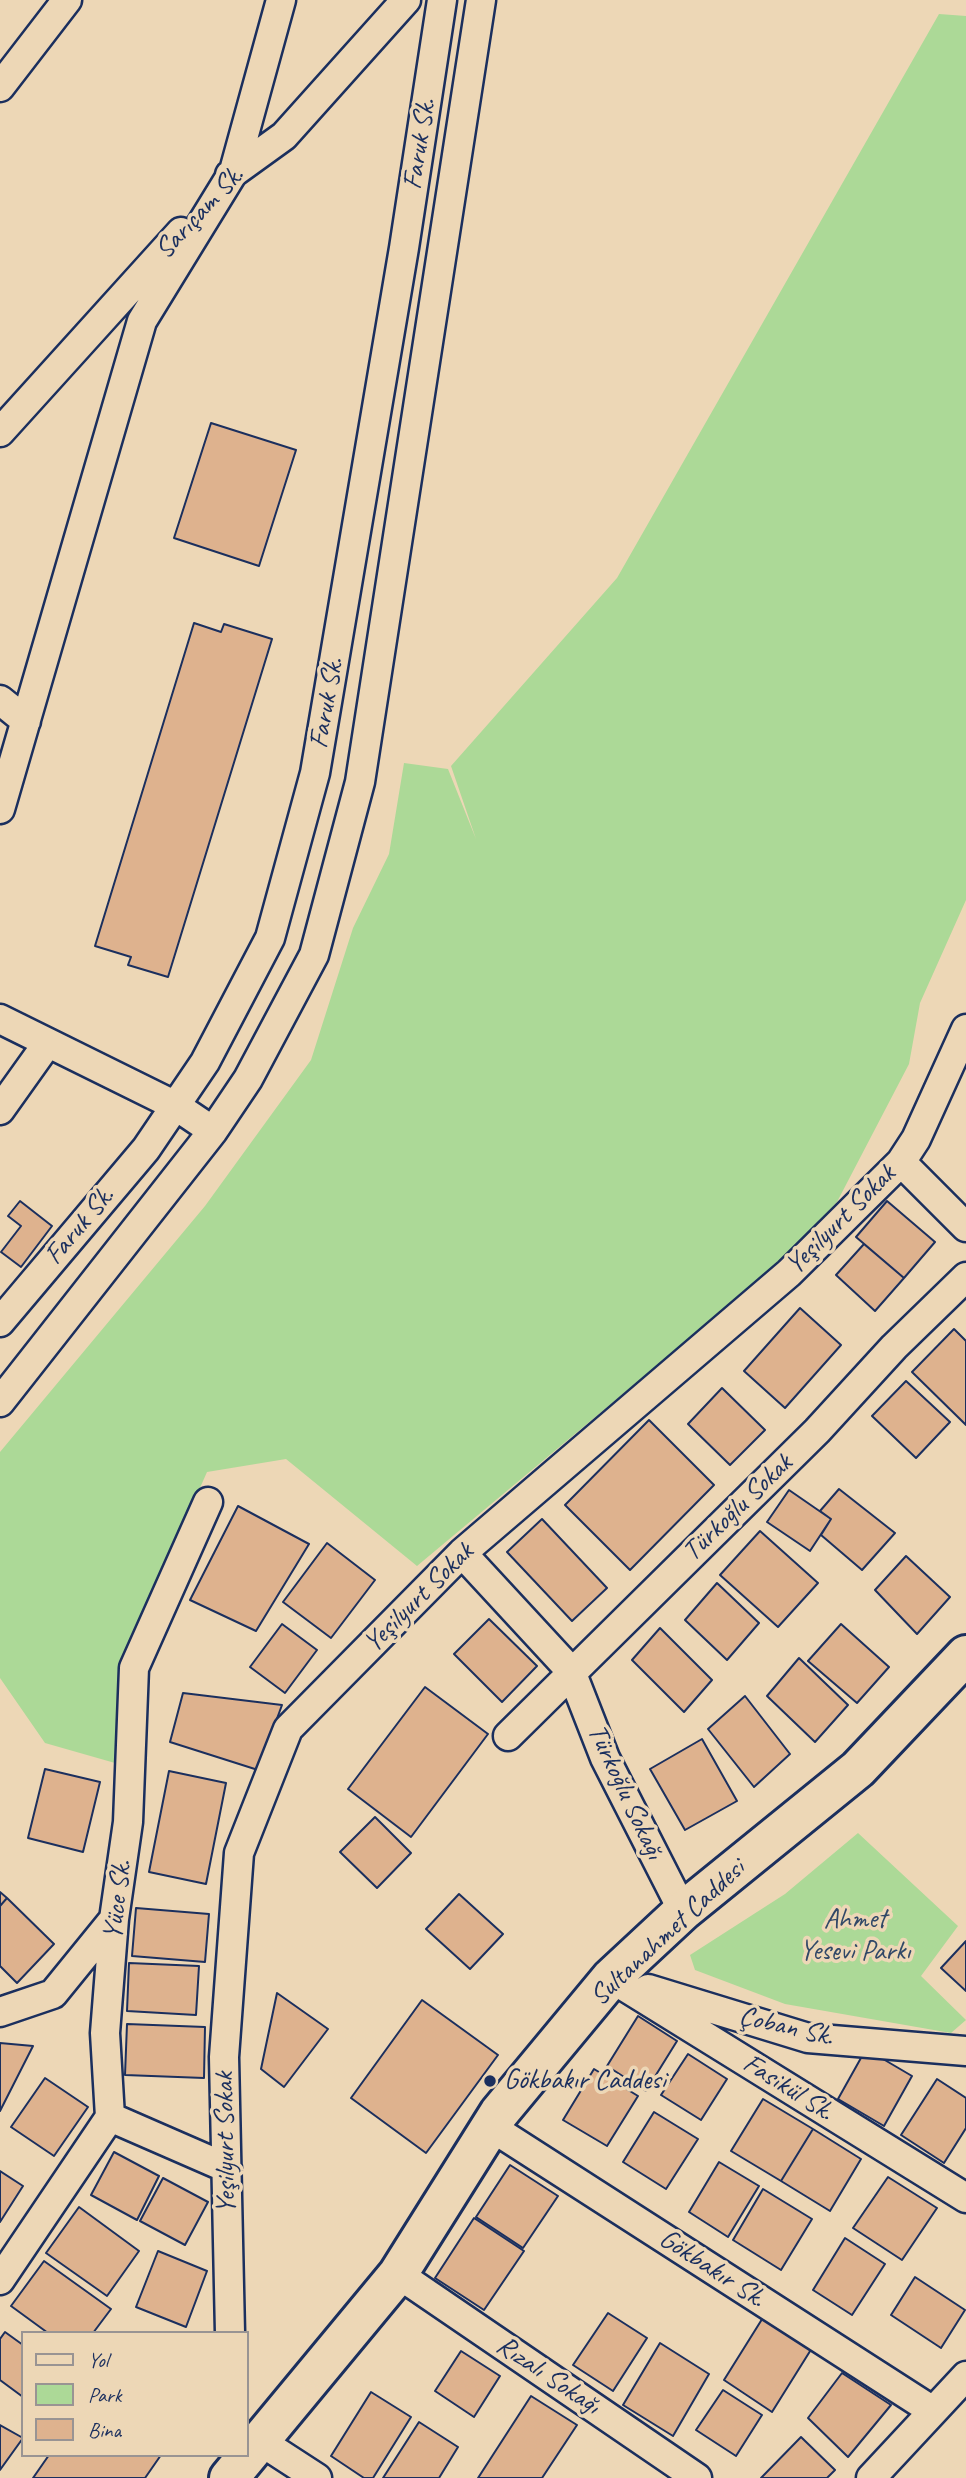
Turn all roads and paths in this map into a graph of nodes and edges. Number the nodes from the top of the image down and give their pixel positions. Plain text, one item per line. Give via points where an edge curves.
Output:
1 (67, 0) edge
2 (281, 0) edge
3 (406, 0) edge
4 (442, 0) edge
5 (481, 0) edge
6 (0, 87) edge
7 (234, 171) junction
8 (0, 432) edge
9 (0, 700) edge
10 (26, 721) junction
11 (0, 809) edge
12 (270, 938) junction
13 (314, 955) junction
14 (0, 1019) edge
15 (966, 1029) edge
16 (47, 1044) junction
17 (176, 1106) junction
18 (0, 1110) edge
19 (214, 1131) junction
20 (901, 1162) junction
21 (966, 1227) edge
22 (966, 1277) edge
23 (0, 1322) edge
24 (0, 1402) edge
25 (208, 1502) dead end
26 (462, 1553) junction
27 (966, 1655) edge
28 (571, 1671) junction
29 (509, 1736) dead end
30 (683, 1911) junction
31 (114, 1919) junction
32 (611, 1978) junction
33 (0, 2012) edge
34 (966, 2051) edge
35 (110, 2117) junction
36 (491, 2127) junction
37 (227, 2168) junction
38 (966, 2198) edge
39 (398, 2274) junction
40 (0, 2280) edge
41 (230, 2331) edge
42 (966, 2375) edge
43 (933, 2411) junction
44 (248, 2450) edge
45 (238, 2462) edge
46 (317, 2478) edge
47 (698, 2478) edge
48 (871, 2478) edge

1 - 6 street
2 - 7 street
3 - 7 street, Sarıçam Sk. via 284,136
4 - 12 street, Faruk Sk. via 315,773
5 - 13 street via 360,782
7 - 8 street, Sarıçam Sk.
7 - 10 street via 142,321
9 - 10 street
10 - 11 street
12 - 13 street
12 - 17 street, Faruk Sk. via 205,1062
13 - 19 street via 248,1079
14 - 16 street
15 - 20 street, Yeşilyurt Sokak
16 - 17 street
16 - 18 street
17 - 19 street
17 - 23 street, Faruk Sk. via 146,1149
19 - 24 street
20 - 21 street
20 - 26 street, Yeşilyurt Sokak via 789,1273
22 - 28 street, Türkoğlu Sokak via 894,1346 817,1432
25 - 31 street, Yüce Sk. via 134,1668 128,1822
26 - 28 street
26 - 37 street, Yeşilyurt Sokak via 288,1729 239,1853 224,2057
27 - 30 street, Sultanahmet Caddesi via 858,1769
28 - 29 street, Türkoğlu Sokak
28 - 30 street, Türkoğlu Sokağı via 605,1758
30 - 32 street, Sultanahmet Caddesi
31 - 33 street via 52,1994
31 - 35 street, Yüce Sk. via 105,2033
32 - 34 street, Çoban Sk. via 808,2038
32 - 36 street, Sultanahmet Caddesi
32 - 38 street, Fasikül Sk.
35 - 37 street
35 - 40 street
36 - 39 street, Sultanahmet Caddesi
36 - 43 street, Gökbakır Sk.
37 - 41 street, Yeşilyurt Sokak
39 - 44 street, Sultanahmet Caddesi
39 - 47 street, Rızalı Sokağı
42 - 43 street
43 - 48 street
45 - 46 street

